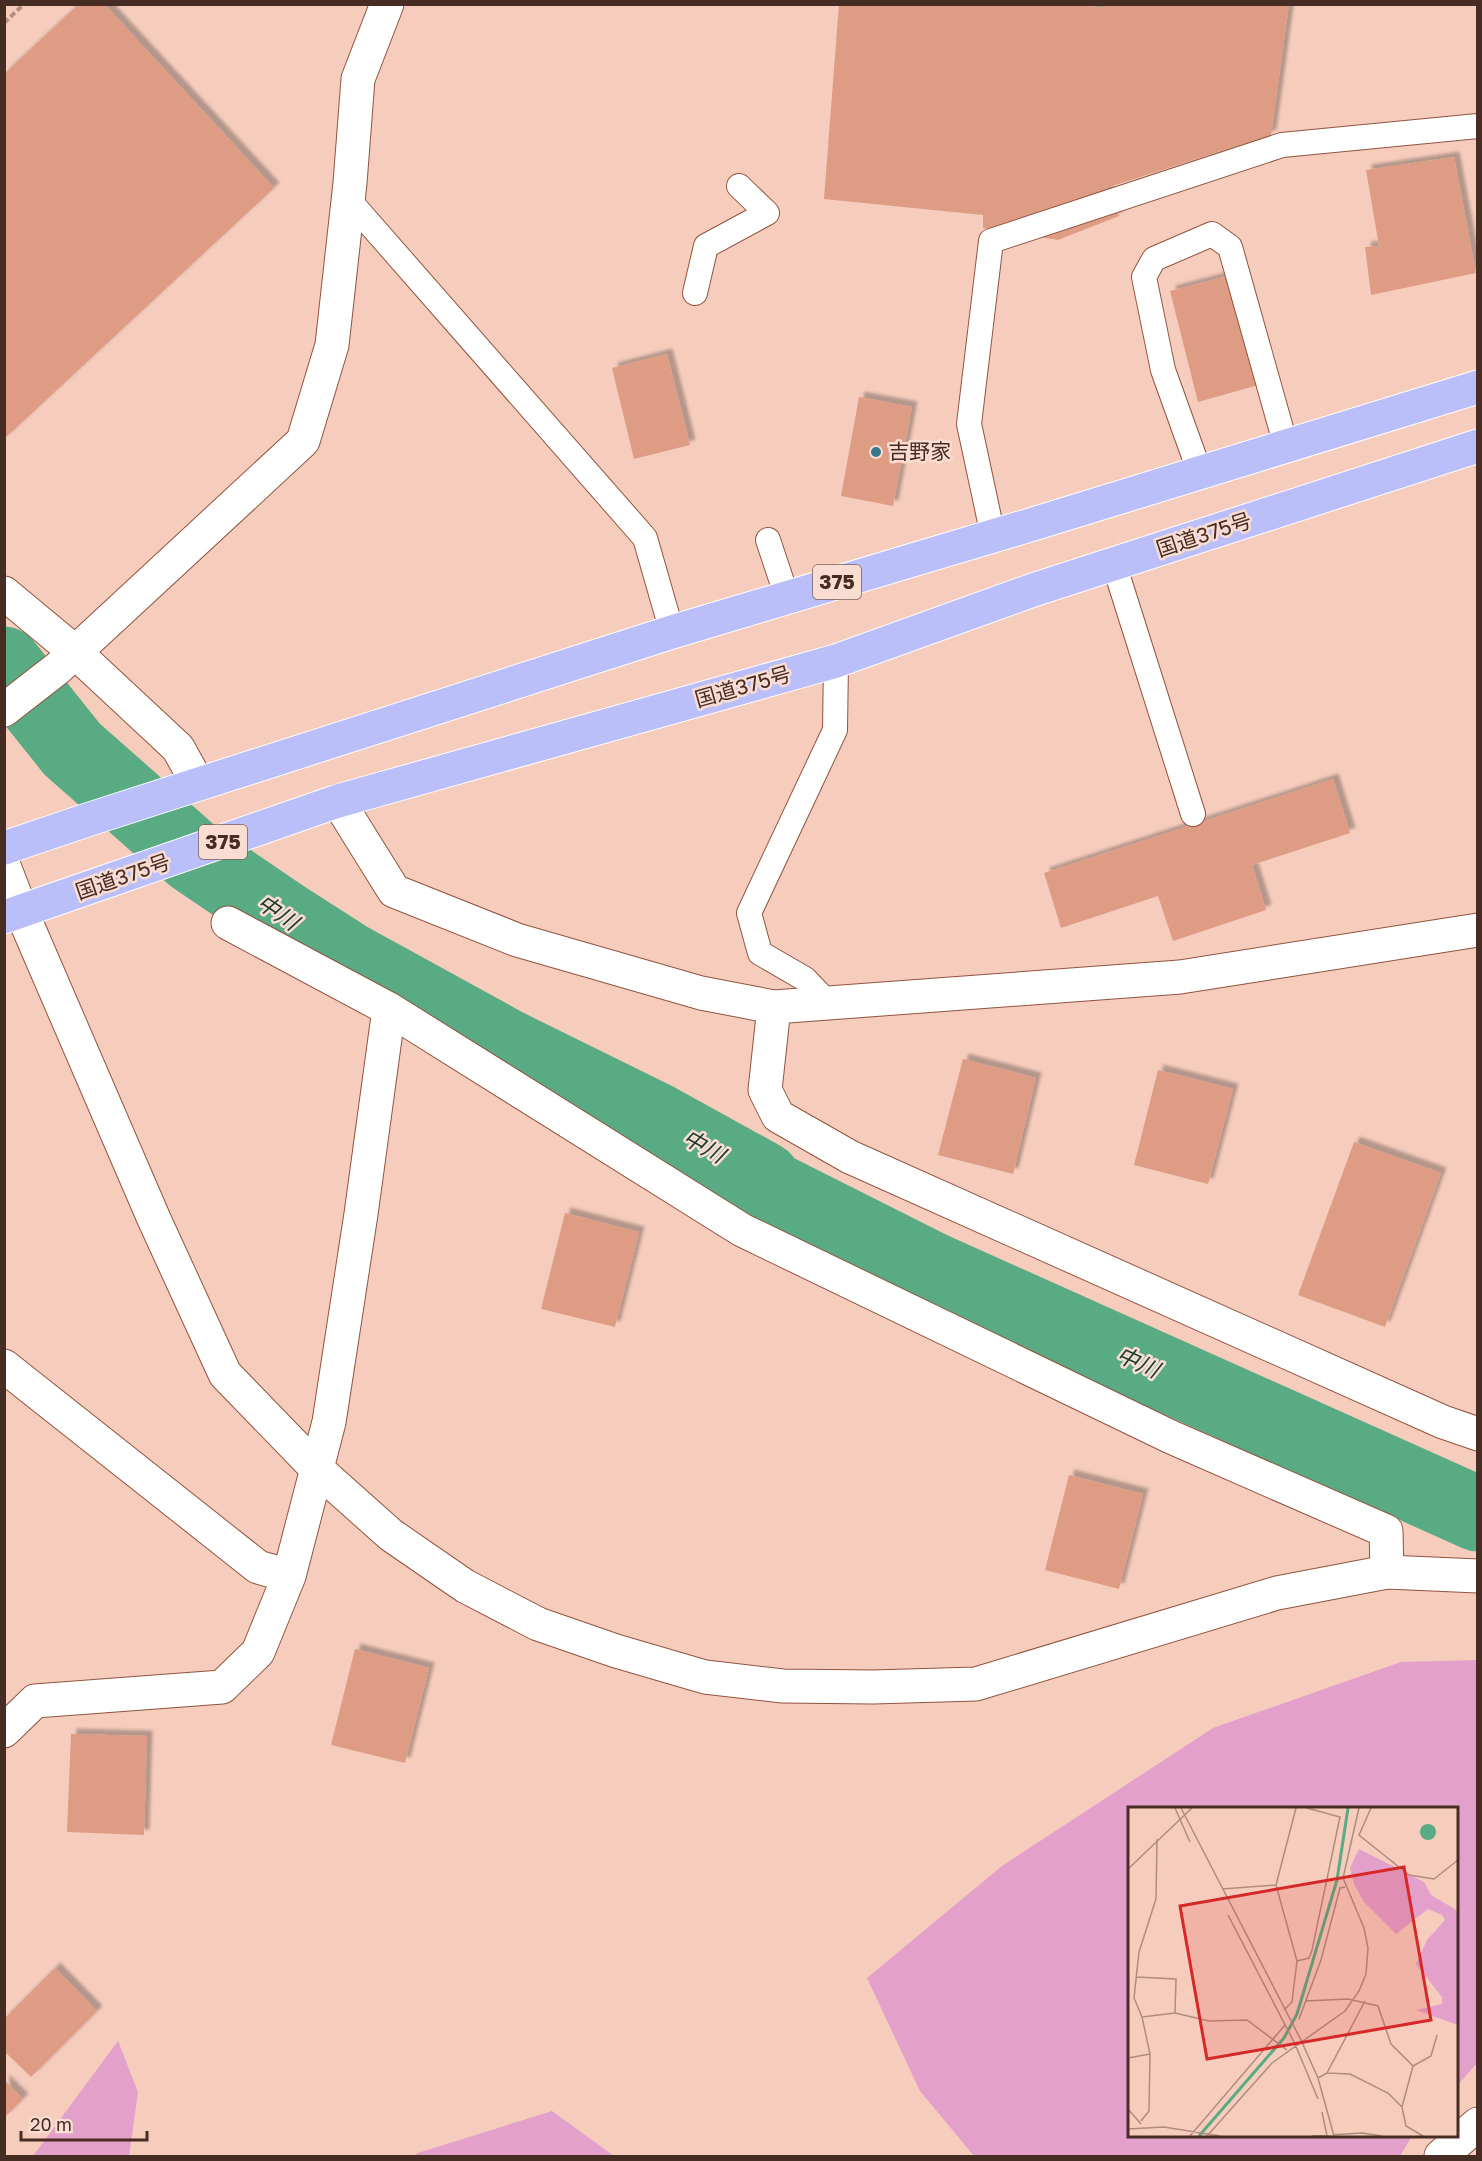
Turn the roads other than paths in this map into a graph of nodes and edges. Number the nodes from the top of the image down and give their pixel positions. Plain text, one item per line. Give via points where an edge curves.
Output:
1 (387, 4) edge
2 (1478, 126) edge
3 (739, 186) dead end
4 (348, 199) junction
5 (695, 293) dead end
6 (1478, 387) edge
7 (1286, 446) junction
8 (1478, 446) edge
9 (1200, 473) junction
10 (993, 536) junction
11 (768, 540) dead end
12 (1114, 564) junction
13 (4, 593) edge
14 (787, 597) junction
15 (672, 632) junction
16 (66, 660) junction
17 (836, 661) junction
18 (4, 710) edge
19 (198, 784) junction
20 (338, 801) junction
21 (1193, 814) dead end
22 (4, 848) edge
23 (4, 867) edge
24 (13, 915) edge
25 (228, 923) dead end
26 (1478, 930) edge
27 (828, 1003) junction
28 (774, 1007) junction
29 (389, 1008) junction
30 (4, 1366) edge
31 (1478, 1434) edge
32 (317, 1469) junction
33 (1387, 1572) junction
34 (289, 1576) junction
35 (1478, 1576) edge
36 (4, 1731) edge
37 (1478, 2124) edge
38 (1441, 2157) edge

1 - 4 street via 358,79
2 - 10 lane via 1282,145 991,241 969,424
3 - 5 lane via 767,213 706,246
4 - 15 lane via 645,538
4 - 16 street via 332,345 303,441
6 - 7 highway, 375
7 - 9 highway, 375
7 - 9 lane via 1230,247 1212,234 1154,259 1144,277 1163,370
8 - 12 highway, 国道375号 / 375
9 - 10 highway, 375
10 - 14 highway, 375
11 - 14 lane
12 - 17 highway, 国道375号 / 375
12 - 21 lane
13 - 16 street
14 - 15 highway, 375
15 - 19 highway, 375
16 - 18 street
16 - 19 street via 178,748
17 - 20 highway, 国道375号 / 375
17 - 27 lane via 835,730 749,913 760,953 805,979
19 - 22 highway, 375
20 - 24 highway, 国道375号 / 375
20 - 28 street via 394,891 518,940 701,993
23 - 24 street
24 - 32 street via 225,1374
25 - 29 street
26 - 27 street via 1180,977
27 - 28 street
28 - 31 street via 765,1089 778,1116 850,1157 1443,1422
29 - 32 street via 329,1422
29 - 33 street via 742,1230 1171,1437 1386,1531
30 - 34 street via 258,1567
32 - 33 street via 391,1535 465,1586 538,1624 705,1677 783,1686 976,1684 1277,1593
32 - 34 street
33 - 35 street
34 - 36 street via 258,1652 222,1687 35,1701
37 - 38 street

